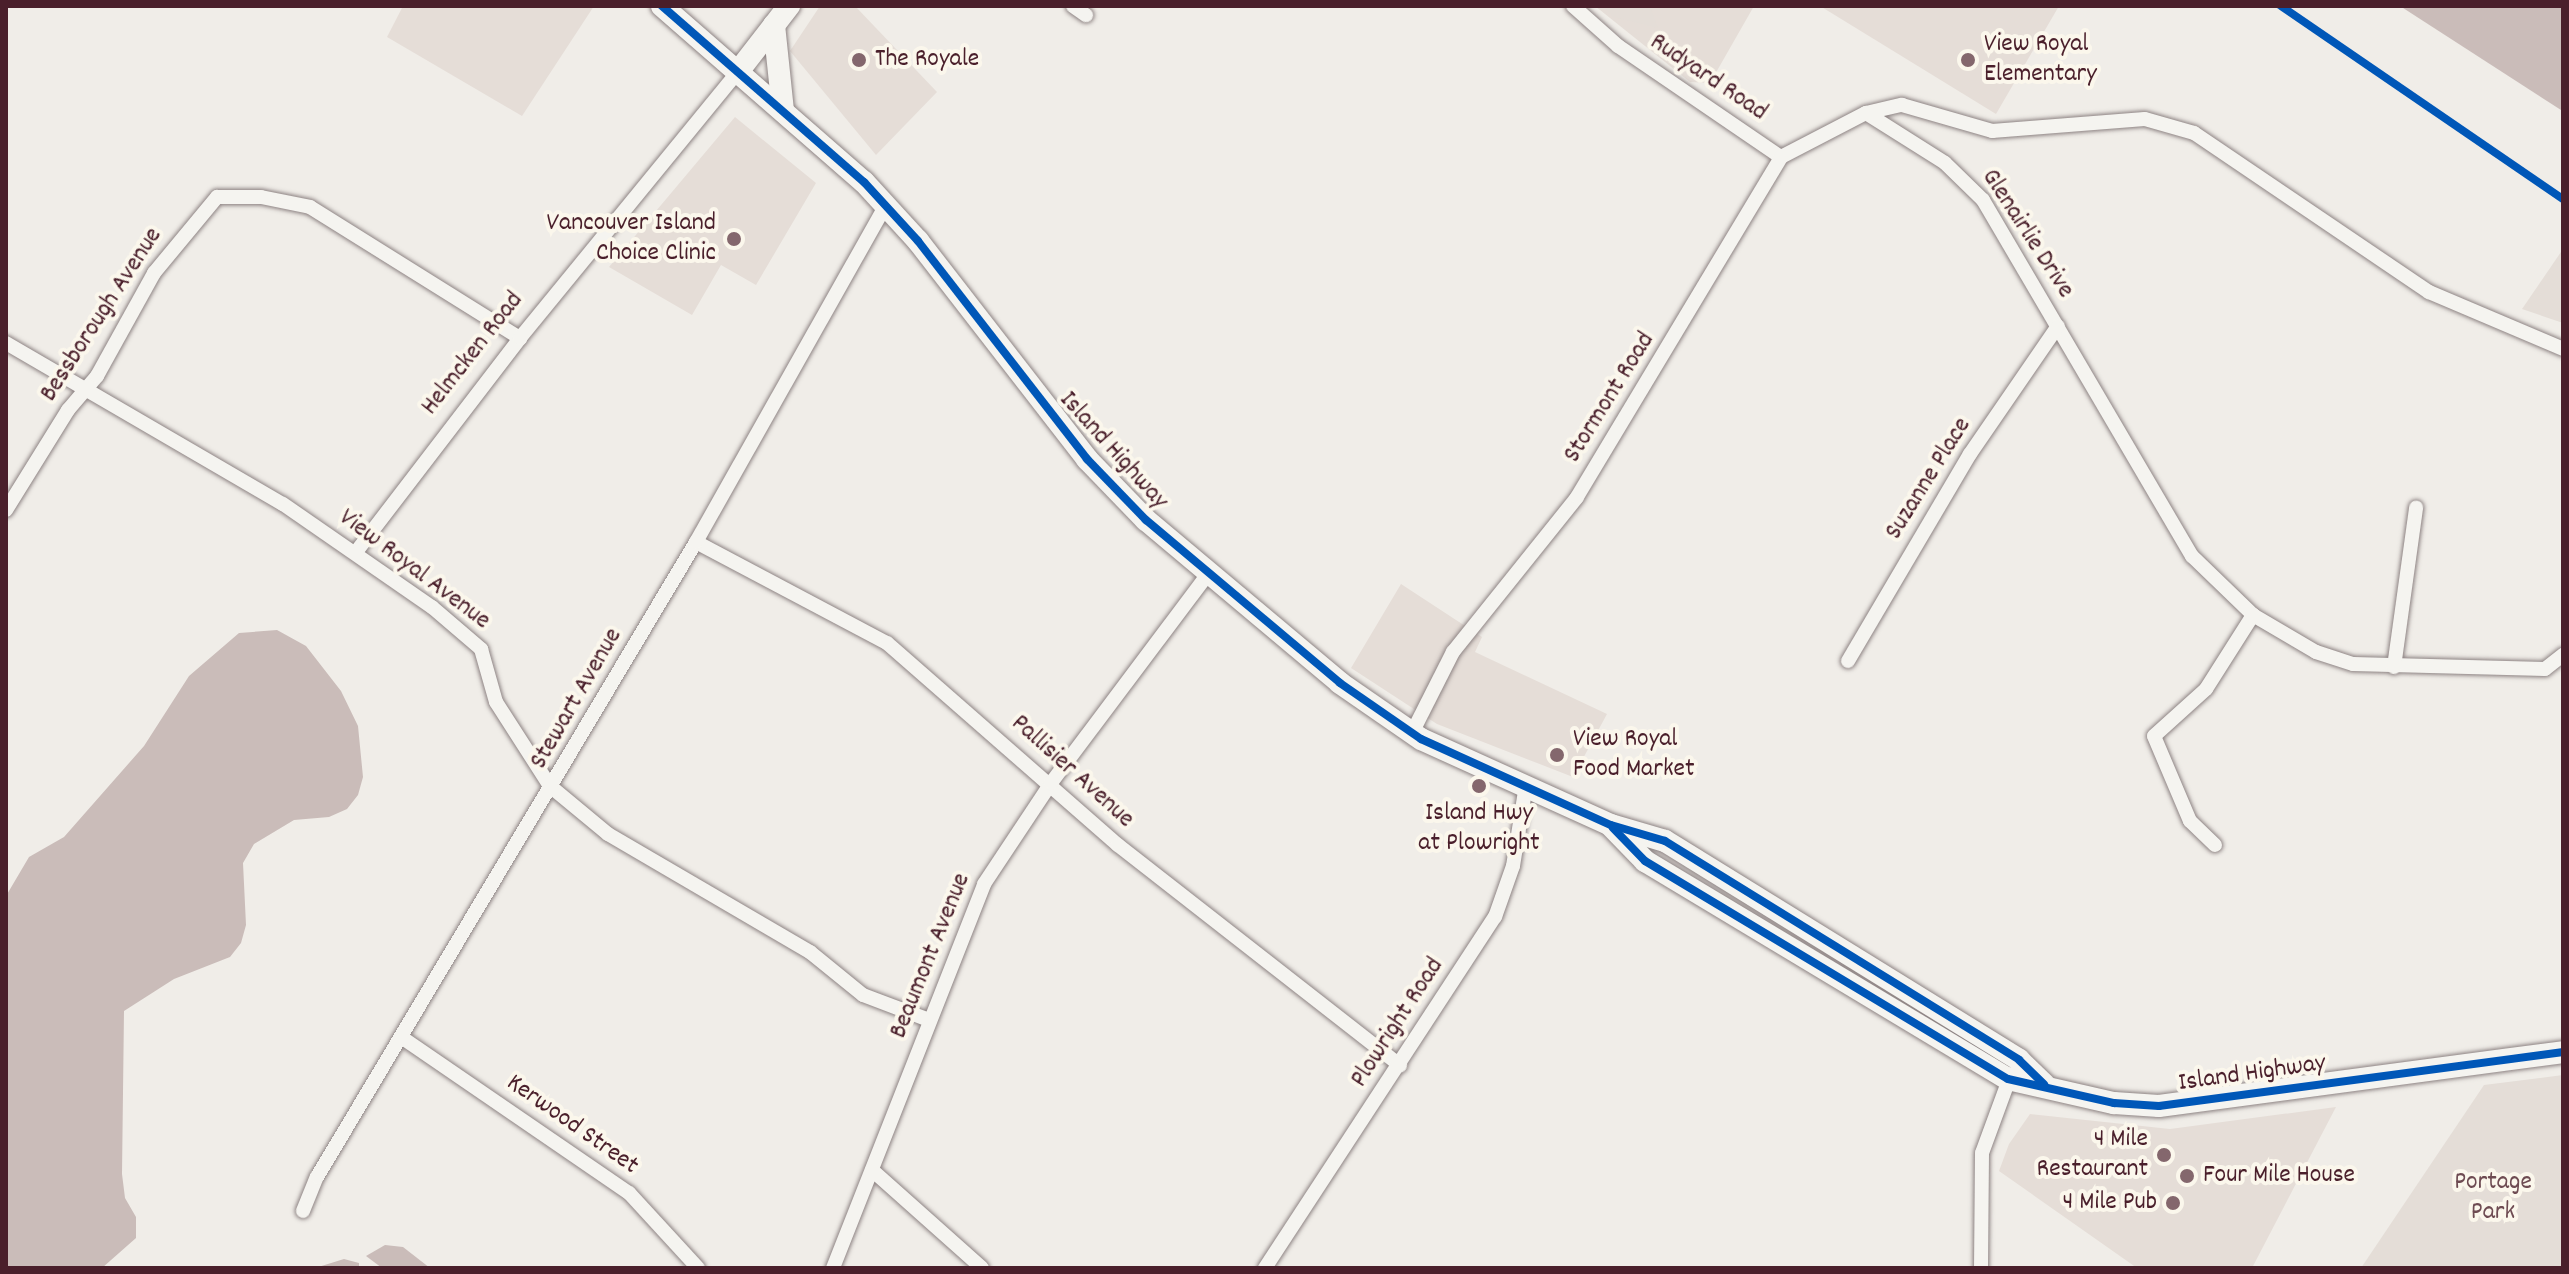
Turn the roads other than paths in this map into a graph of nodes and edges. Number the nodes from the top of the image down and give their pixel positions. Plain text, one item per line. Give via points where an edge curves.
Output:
1 (662, 6) edge
2 (789, 6) edge
3 (1573, 6) edge
4 (774, 25) junction
5 (737, 73) junction
6 (783, 110) junction
7 (1866, 113) junction
8 (1781, 157) junction
9 (885, 206) junction
10 (2058, 326) junction
11 (520, 338) junction
12 (6, 343) edge
13 (2563, 349) edge
14 (86, 389) junction
15 (2416, 508) dead end
16 (6, 510) edge
17 (696, 542) junction
18 (356, 552) junction
19 (1208, 574) junction
20 (2253, 615) junction
21 (2563, 655) edge
22 (1848, 661) dead end
23 (2394, 667) junction
24 (1412, 733) junction
25 (1051, 783) junction
26 (1526, 785) junction
27 (553, 789) junction
28 (2215, 845) dead end
29 (929, 1020) junction
30 (404, 1039) junction
31 (2563, 1052) edge
32 (1400, 1065) junction
33 (2014, 1070) junction
34 (872, 1170) junction
35 (303, 1211) dead end
36 (698, 1268) edge
37 (833, 1268) edge
38 (982, 1268) edge
39 (1265, 1268) edge
40 (1981, 1268) edge

1 - 5 main road, Island Highway
2 - 4 main road, Helmcken Road
3 - 8 street, Rudyard Road via 1618,46
4 - 5 main road, Helmcken Road
4 - 6 main road
5 - 6 main road, Island Highway
5 - 11 street, Helmcken Road
6 - 9 main road, Island Highway
7 - 8 street
7 - 10 street, Glenairlie Drive via 1967,181
7 - 13 street, Glenairlie Drive via 1902,105 1992,131 2145,119 2194,133 2429,292
8 - 24 street, Stormont Road via 1577,497 1453,652
9 - 17 street, Stewart Avenue
9 - 19 main road, Island Highway via 1087,459
10 - 20 street, Glenairlie Drive via 2192,556
10 - 22 street, Suzanne Place via 1970,454
11 - 14 street, Bessborough Avenue via 310,207 261,197 217,197 154,273
11 - 18 street, Helmcken Road
12 - 14 street, View Royal Avenue
14 - 16 street, Bessborough Avenue
14 - 18 street, View Royal Avenue
15 - 23 street
17 - 25 street, Pallisier Avenue via 887,643
17 - 27 street, Stewart Avenue
18 - 27 street, View Royal Avenue via 481,649 496,702
19 - 24 main road, Island Highway via 1340,683
19 - 25 street, Beaumont Avenue
20 - 23 street, Glenairlie Drive via 2316,652 2353,664
20 - 28 street via 2206,689 2154,736 2190,821
21 - 23 street, Glenairlie Drive via 2545,669
24 - 26 main road, Island Highway
25 - 29 street, Beaumont Avenue via 984,884
25 - 32 street, Pallisier Avenue via 1118,845
26 - 32 street, Plowright Road via 1513,866 1495,917
26 - 33 main road, Island Highway via 1611,825 1645,861
27 - 29 street, View Royal Avenue via 608,834 810,952 863,995
27 - 30 street, Stewart Avenue
29 - 34 street, Beaumont Avenue
30 - 35 street, Stewart Avenue via 317,1177
30 - 36 street, Kerwood Street via 629,1193
31 - 33 main road, Island Highway via 2159,1106 2114,1103
32 - 39 street, Plowright Road
33 - 40 street via 1982,1153
34 - 37 street, Beaumont Avenue
34 - 38 street

